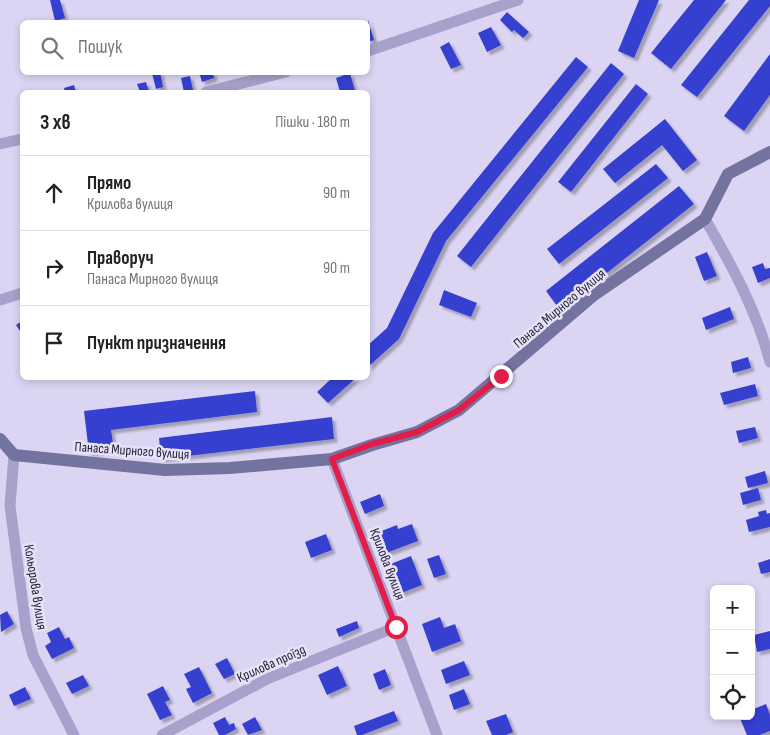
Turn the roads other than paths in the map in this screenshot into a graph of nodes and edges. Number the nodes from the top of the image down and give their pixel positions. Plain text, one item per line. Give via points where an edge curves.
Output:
1 (518, 0) edge
2 (370, 50) edge
3 (274, 75) edge
4 (214, 90) edge
5 (20, 139) edge
6 (0, 144) edge
7 (770, 152) edge
8 (705, 219) junction
9 (20, 294) edge
10 (0, 300) edge
11 (770, 362) edge
12 (0, 439) edge
13 (14, 455) junction
14 (332, 459) junction
15 (396, 627) junction
16 (74, 735) edge
17 (162, 735) edge
18 (437, 735) edge

1 - 2 street
3 - 4 street
5 - 6 street
7 - 8 street, Панаса Мирного вулиця via 728,174
8 - 11 street via 734,268
8 - 14 street, Панаса Мирного вулиця via 594,295 459,410 417,432
9 - 10 street
12 - 13 street
13 - 14 street, Панаса Мирного вулиця via 165,470
13 - 16 street, Кольорова вулиця via 10,506 26,628 33,655
14 - 15 street, Крилова вулиця
15 - 17 street, Крилова проїзд via 267,679
15 - 18 street, Крилова вулиця

